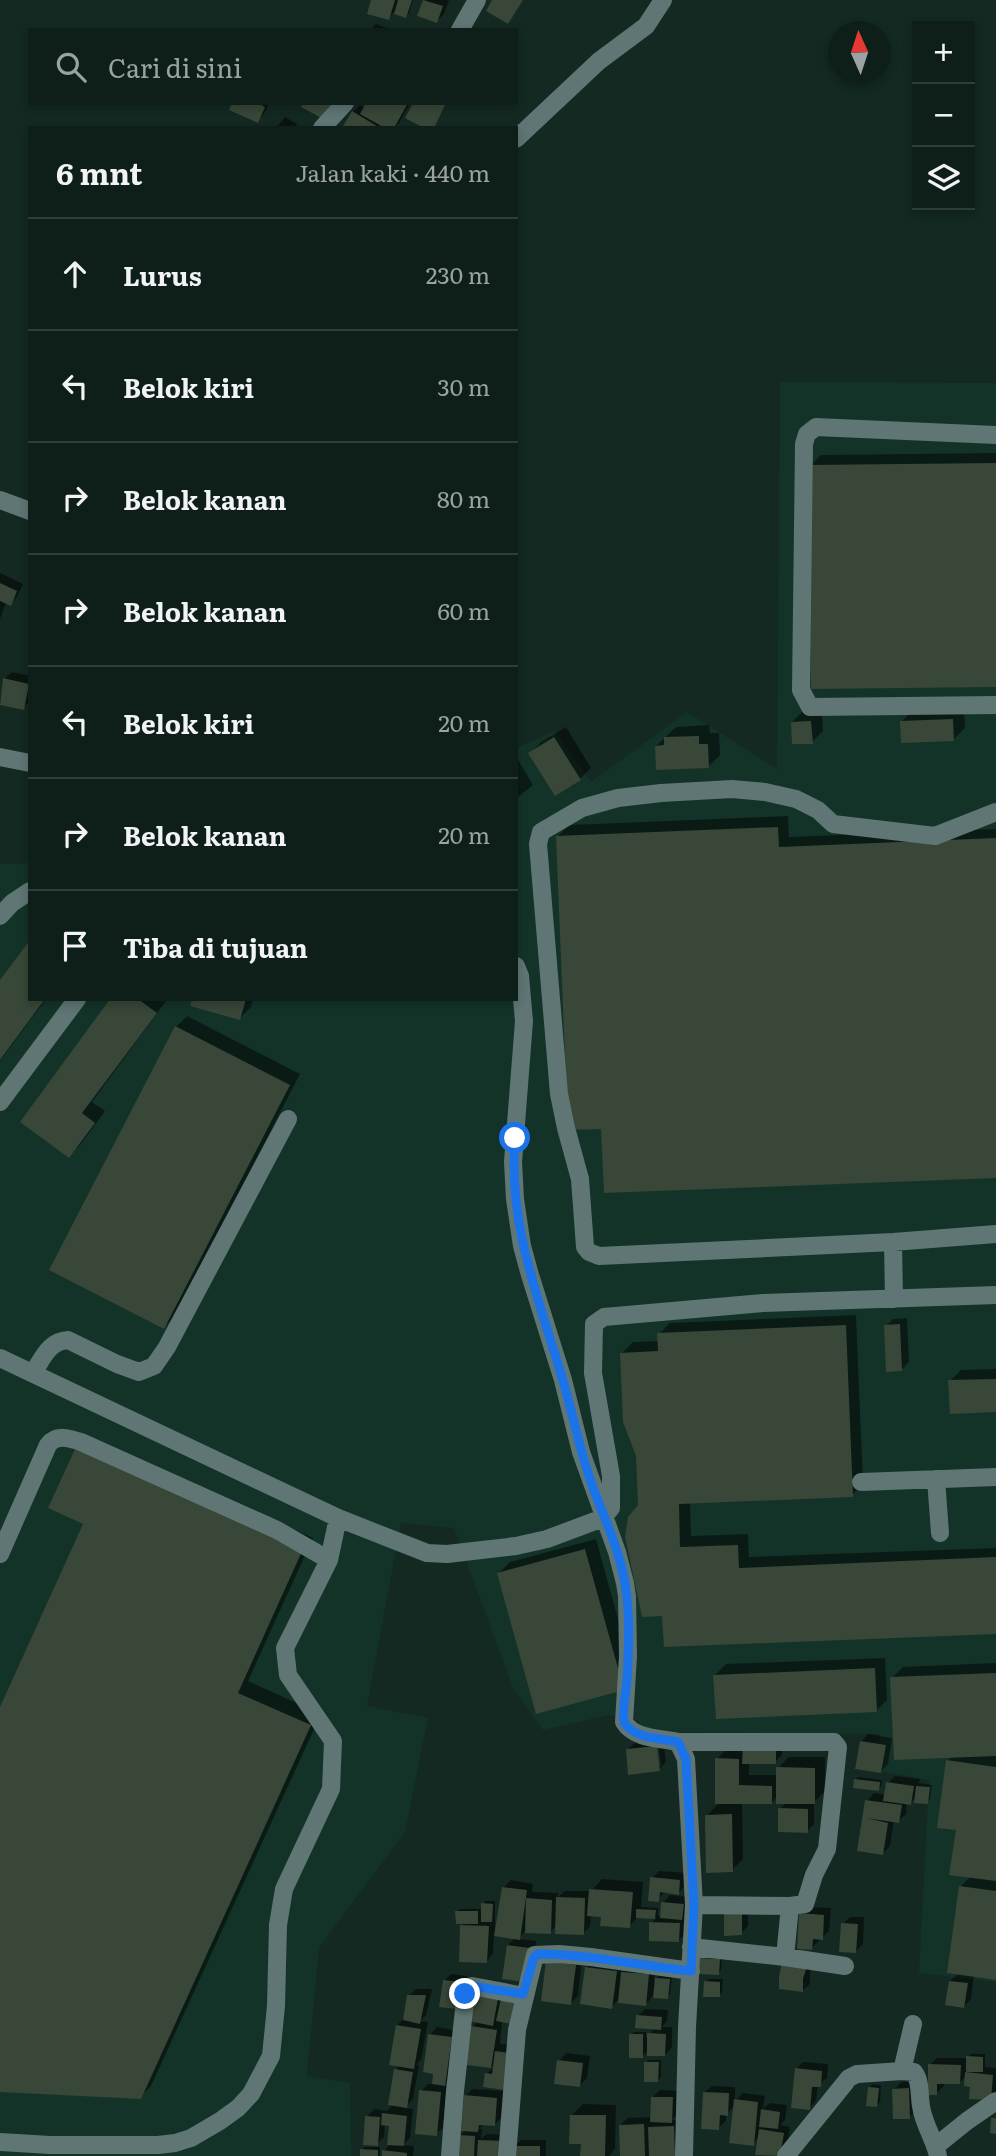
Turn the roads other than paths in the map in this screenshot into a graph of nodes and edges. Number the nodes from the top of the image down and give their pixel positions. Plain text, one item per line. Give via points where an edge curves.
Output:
1 (477, 0) edge
2 (663, 0) edge
3 (461, 28) edge
4 (343, 105) edge
5 (324, 126) edge
6 (518, 137) edge
7 (996, 435) edge
8 (0, 500) edge
9 (28, 510) edge
10 (996, 705) edge
11 (0, 757) edge
12 (28, 763) edge
13 (996, 812) edge
14 (28, 892) edge
15 (0, 916) edge
16 (518, 971) edge
17 (76, 1001) edge
18 (0, 1102) edge
19 (288, 1119) dead end
20 (996, 1234) edge
21 (893, 1242) junction
22 (996, 1294) edge
23 (894, 1298) junction
24 (0, 1358) edge
25 (33, 1373) junction
26 (996, 1477) edge
27 (936, 1479) junction
28 (860, 1482) dead end
29 (338, 1518) junction
30 (603, 1518) junction
31 (940, 1533) dead end
32 (0, 1554) edge
33 (330, 1560) junction
34 (678, 1742) junction
35 (694, 1905) junction
36 (790, 1906) junction
37 (691, 1947) junction
38 (785, 1957) junction
39 (845, 1966) dead end
40 (691, 1971) junction
41 (524, 1993) junction
42 (913, 2024) dead end
43 (902, 2071) junction
44 (996, 2101) edge
45 (0, 2142) edge
46 (937, 2151) edge
47 (450, 2156) edge
48 (508, 2156) edge
49 (684, 2156) edge
50 (786, 2156) edge

1 - 3 street
2 - 6 street via 646,26 599,61
4 - 5 street
7 - 10 street via 816,427 807,434 802,677 810,707
8 - 9 street
11 - 12 street
13 - 21 street via 935,836 833,824 807,804 765,792 661,793 582,808 541,832 538,844 559,1094 580,1179 589,1252 599,1256
14 - 15 street
16 - 30 street via 524,1021 513,1162 522,1246
17 - 18 street
19 - 25 street via 154,1366 139,1372 60,1340 53,1343
20 - 21 street
21 - 23 street
22 - 23 street
23 - 30 street via 749,1304 604,1317 594,1324 593,1373 612,1488 611,1507
24 - 25 street
25 - 29 street
26 - 27 street
27 - 28 street
27 - 31 street
29 - 30 street via 427,1553 447,1554 547,1539
29 - 33 street
30 - 34 street via 622,1567 627,1596 624,1722 636,1734
32 - 33 street via 48,1445 68,1438 277,1530
33 - 45 street via 285,1648 288,1675 333,1741 331,1789 284,1889 278,1925 275,2034 271,2056 251,2094 220,2121 175,2143
34 - 35 street via 686,1759
34 - 36 street via 837,1744 827,1849 807,1901
35 - 36 street
35 - 37 street
36 - 38 street
37 - 38 street
37 - 40 street
38 - 39 street
40 - 41 street via 538,1954
40 - 49 street
41 - 47 street via 472,1986 466,1992
41 - 48 street
42 - 43 street
43 - 46 street via 918,2077 921,2109
43 - 50 street via 849,2078
44 - 46 street

